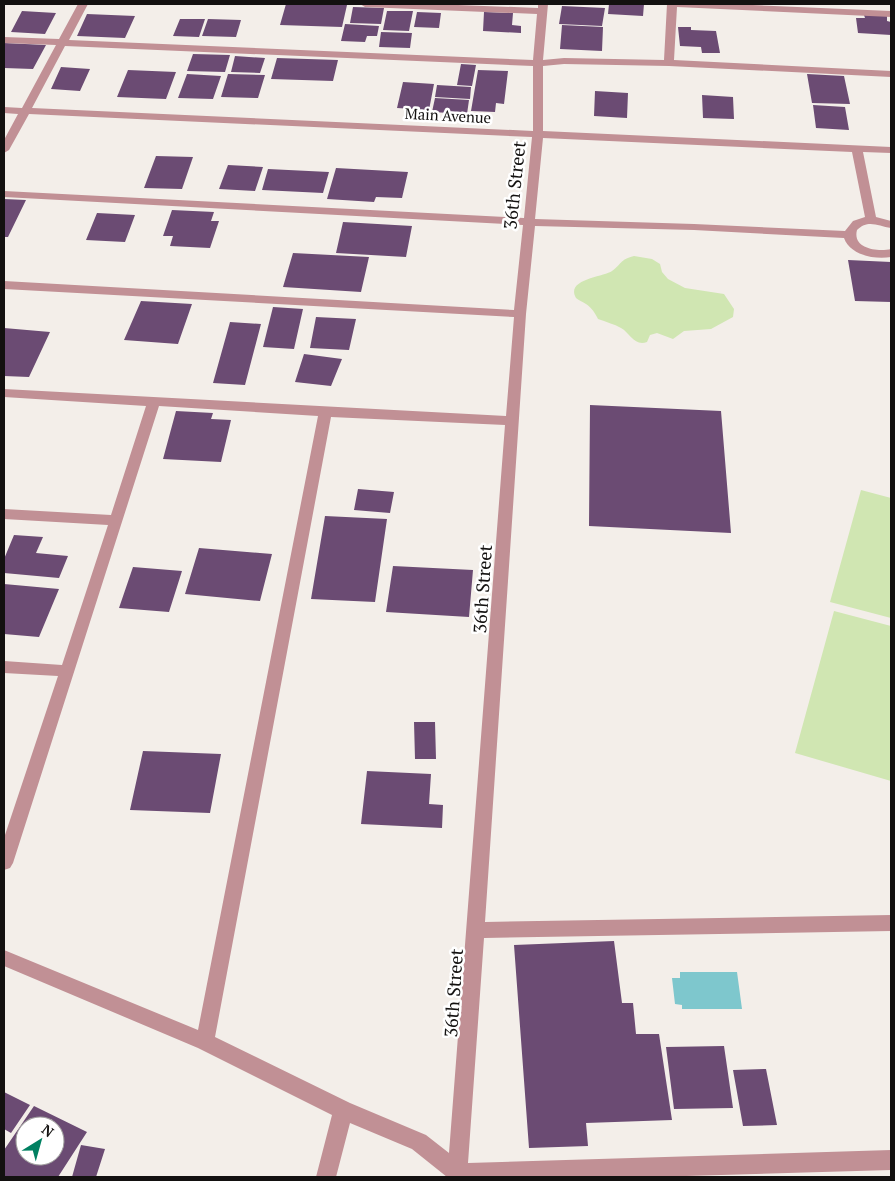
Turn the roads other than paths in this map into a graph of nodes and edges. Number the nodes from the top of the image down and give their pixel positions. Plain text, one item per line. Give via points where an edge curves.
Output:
1 (83, 4) edge
2 (365, 4) edge
3 (672, 4) edge
4 (543, 7) edge
5 (891, 14) edge
6 (4, 40) edge
7 (61, 44) junction
8 (538, 63) junction
9 (669, 63) junction
10 (891, 74) edge
11 (4, 110) edge
12 (25, 111) junction
13 (538, 134) junction
14 (857, 148) junction
15 (4, 150) edge
16 (891, 150) edge
17 (4, 194) edge
18 (871, 220) junction
19 (528, 222) junction
20 (891, 225) edge
21 (849, 235) junction
22 (891, 253) edge
23 (4, 285) edge
24 (520, 314) junction
25 (4, 392) edge
26 (154, 402) junction
27 (325, 412) junction
28 (512, 421) junction
29 (4, 514) edge
30 (116, 520) junction
31 (4, 667) edge
32 (68, 671) junction
33 (5, 853) edge
34 (891, 924) edge
35 (477, 930) junction
36 (4, 958) edge
37 (205, 1042) junction
38 (343, 1110) junction
39 (891, 1160) edge
40 (458, 1175) edge
41 (326, 1177) edge

1 - 7 street
2 - 4 street
3 - 5 street
3 - 9 street
4 - 8 street, 36th Street
6 - 7 street
7 - 8 street
7 - 12 street
8 - 9 street
8 - 13 street, 36th Street
9 - 10 street
11 - 12 street, Main Avenue
12 - 13 street, Main Avenue
12 - 15 street
13 - 14 street, Main Avenue
13 - 19 street, 36th Street
14 - 16 street, Main Avenue
14 - 18 street
17 - 19 street
18 - 20 street
18 - 21 street via 859,221 851,227
19 - 21 street
19 - 24 street, 36th Street
21 - 22 street via 852,242 864,251
23 - 24 street
24 - 28 street, 36th Street
25 - 26 street
26 - 27 street
26 - 30 street
27 - 28 street
27 - 37 street
28 - 35 street, 36th Street
29 - 30 street
30 - 32 street
31 - 32 street
32 - 33 street
34 - 35 street
35 - 40 street, 36th Street
36 - 37 street
37 - 38 street
38 - 40 street via 419,1142
38 - 41 street
39 - 40 street

